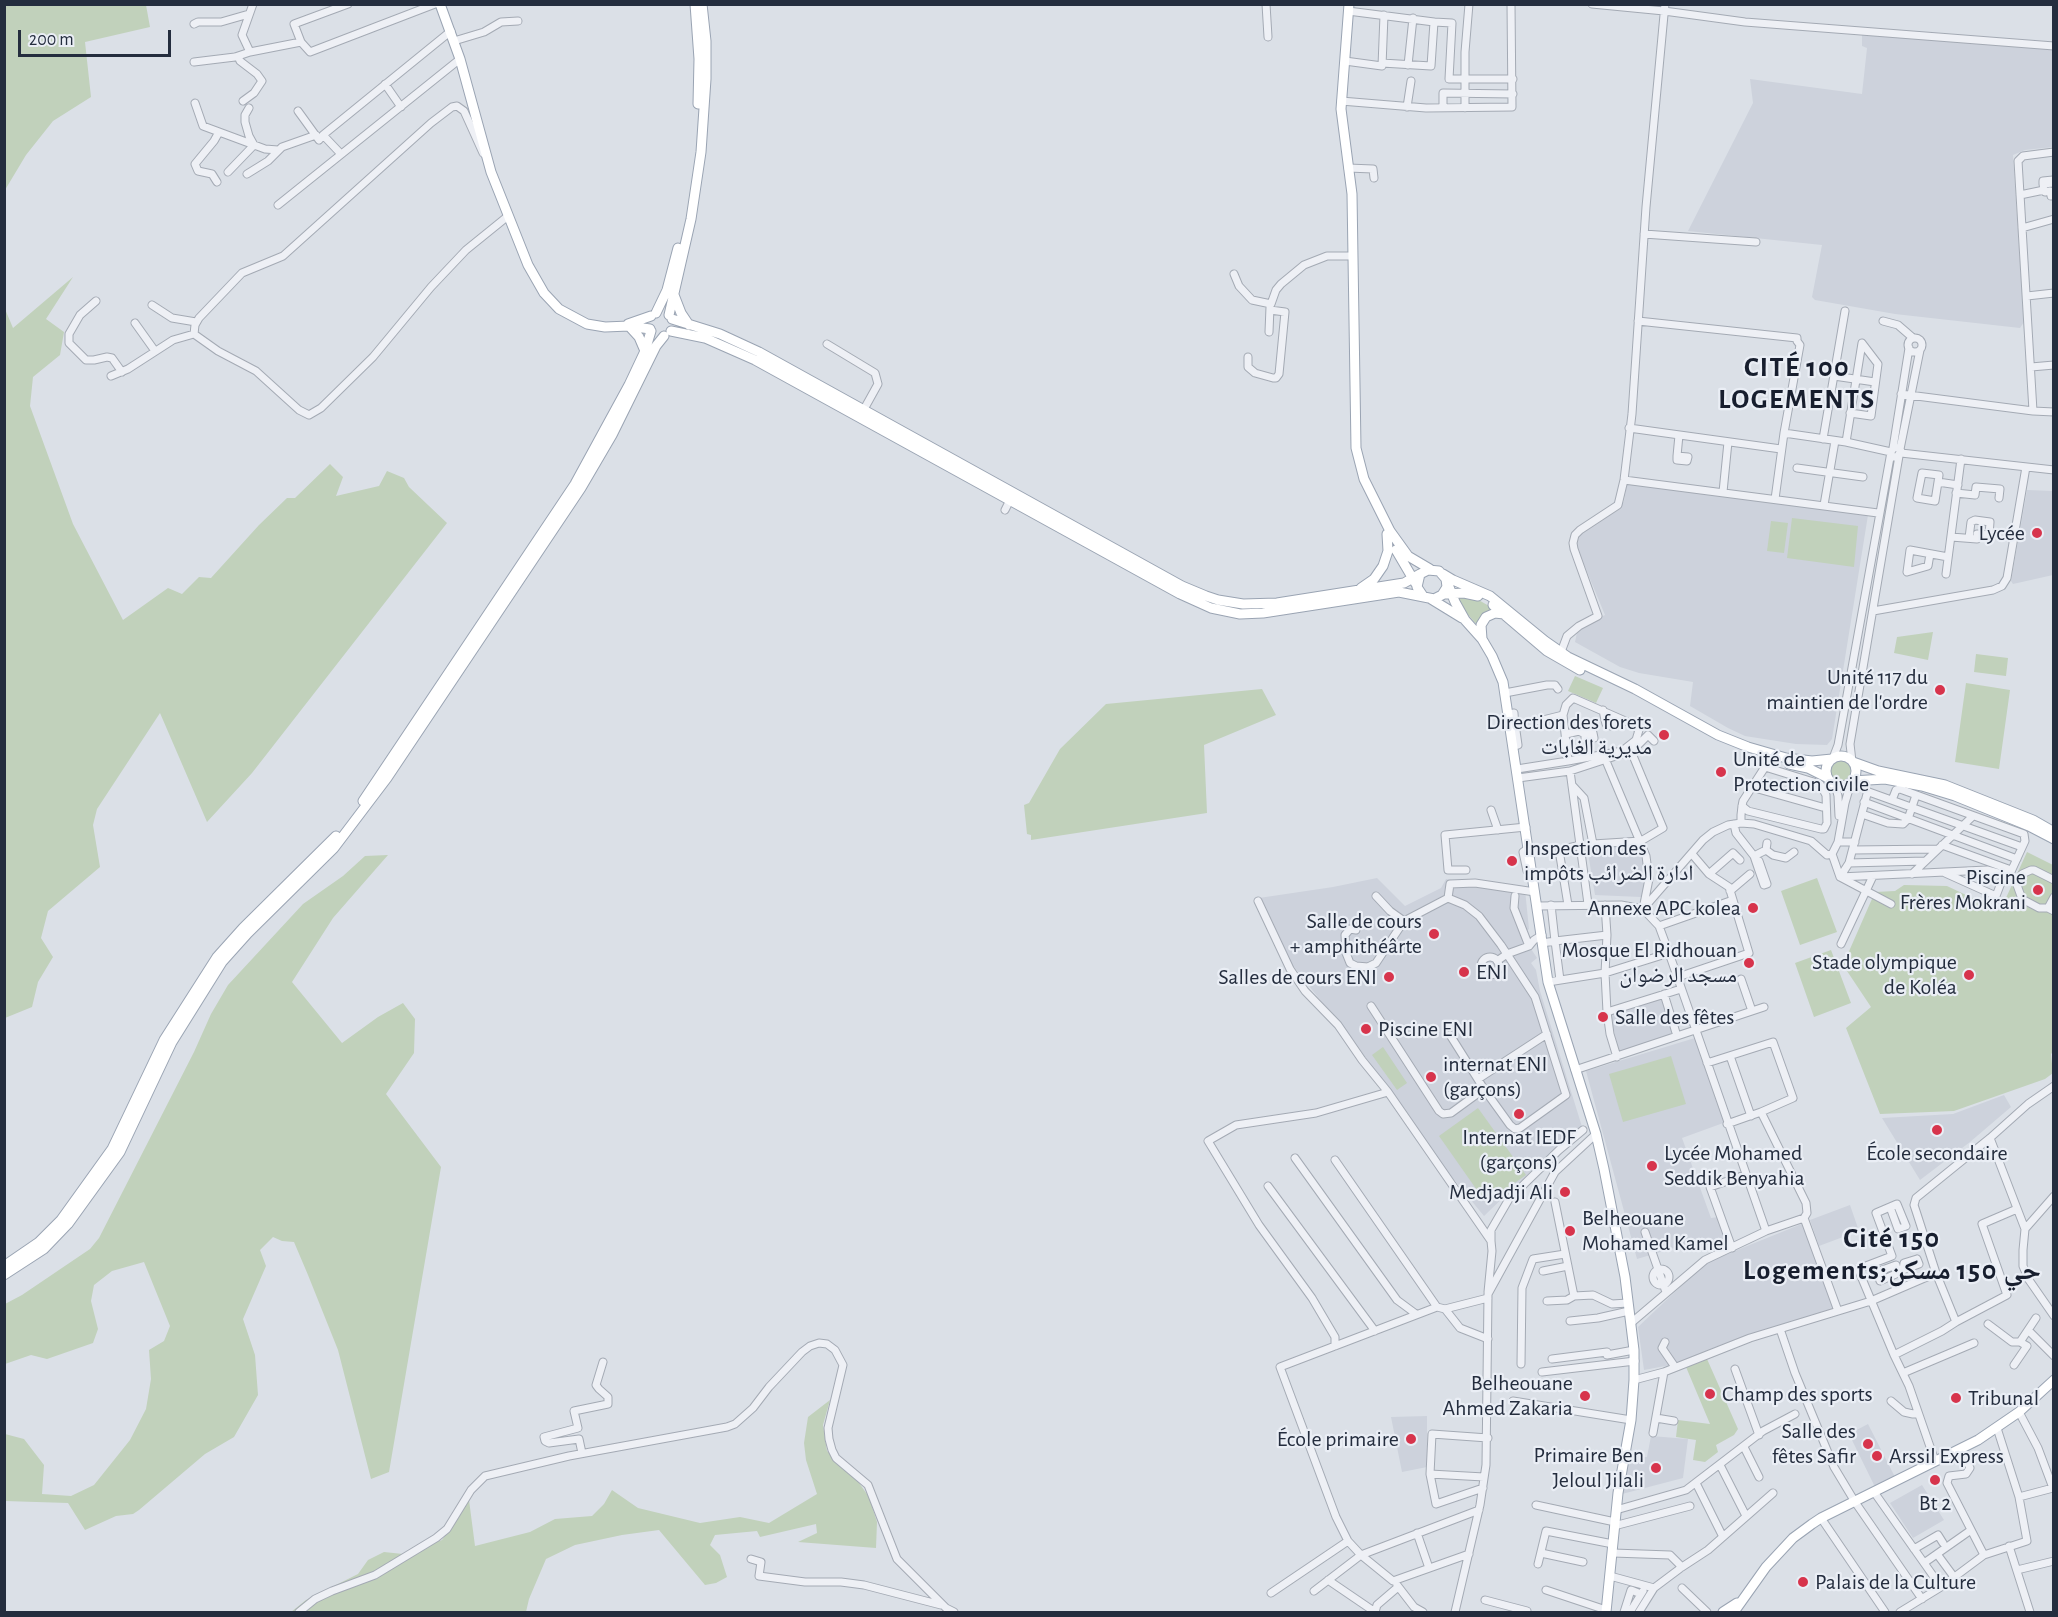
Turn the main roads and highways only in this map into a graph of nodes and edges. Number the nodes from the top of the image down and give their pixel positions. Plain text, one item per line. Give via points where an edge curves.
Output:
1 (437, 4) edge
2 (695, 4) edge
3 (702, 4) edge
4 (1349, 8) edge
5 (1350, 256) junction
6 (674, 293) junction
7 (654, 314) junction
8 (670, 317) junction
9 (689, 325) junction
10 (626, 326) junction
11 (650, 330) junction
12 (667, 333) junction
13 (645, 351) junction
14 (1387, 534) junction
15 (1430, 569) junction
16 (1442, 573) junction
17 (1417, 580) junction
18 (1359, 589) junction
19 (1446, 594) junction
20 (1427, 598) junction
21 (1504, 614) junction
22 (1465, 620) junction
23 (1482, 639) junction
24 (1832, 759) junction
25 (1853, 762) junction
26 (1832, 781) junction
27 (1852, 781) junction
28 (2054, 832) edge
29 (2054, 839) edge
30 (4, 1266) edge
31 (4, 1275) edge
32 (2054, 1380) edge
33 (1737, 1609) edge
34 (1606, 1611) edge
35 (1723, 1612) edge

1 - 10 main road via 460,58 491,172 528,265 544,293 568,315 587,324
2 - 7 main road via 699,59 693,166 674,264 667,290
3 - 6 main road via 706,79 700,152 693,208
4 - 5 main road via 1341,100 1352,194
5 - 14 main road via 1352,450 1366,494
5 - 15 main road via 1359,461 1374,501 1395,538 1408,556
6 - 8 main road
6 - 9 main road
7 - 8 main road via 663,312
7 - 10 main road
7 - 11 main road via 648,323
8 - 9 main road
8 - 12 main road
9 - 18 main road via 752,349 1206,596 1232,603 1265,604
10 - 11 main road
10 - 13 main road via 639,337
11 - 12 main road via 657,335
11 - 13 main road
12 - 20 main road via 705,338 755,360 1191,599 1220,611 1263,614 1399,592
12 - 31 main road via 656,346 581,488 387,778 334,848 222,962 172,1042 120,1152 68,1224 44,1249
13 - 30 main road via 575,484 356,812 217,957 164,1040 106,1158 61,1220 39,1242
14 - 17 main road
14 - 18 main road via 1388,551 1383,566 1374,579
15 - 16 main road
15 - 17 main road
16 - 19 main road via 1447,582
16 - 24 main road via 1490,596 1561,652 1709,730 1773,755 1812,761
17 - 18 main road
17 - 20 main road
19 - 20 main road
19 - 21 main road via 1479,596
19 - 22 main road
20 - 22 main road
21 - 23 main road via 1490,615 1483,621
21 - 26 main road via 1557,658 1701,731 1748,752 1808,768
22 - 23 main road
23 - 34 main road via 1498,666 1506,693 1548,982 1596,1134 1629,1307 1635,1361 1631,1420 1616,1510
24 - 25 main road via 1843,756
24 - 26 main road via 1827,766
25 - 27 main road via 1856,774
25 - 28 main road via 1945,785
26 - 27 main road via 1843,785
27 - 29 main road via 1885,779 1922,786 1955,796
32 - 33 main road via 1997,1428 1821,1518 1793,1538 1766,1567
33 - 35 main road

